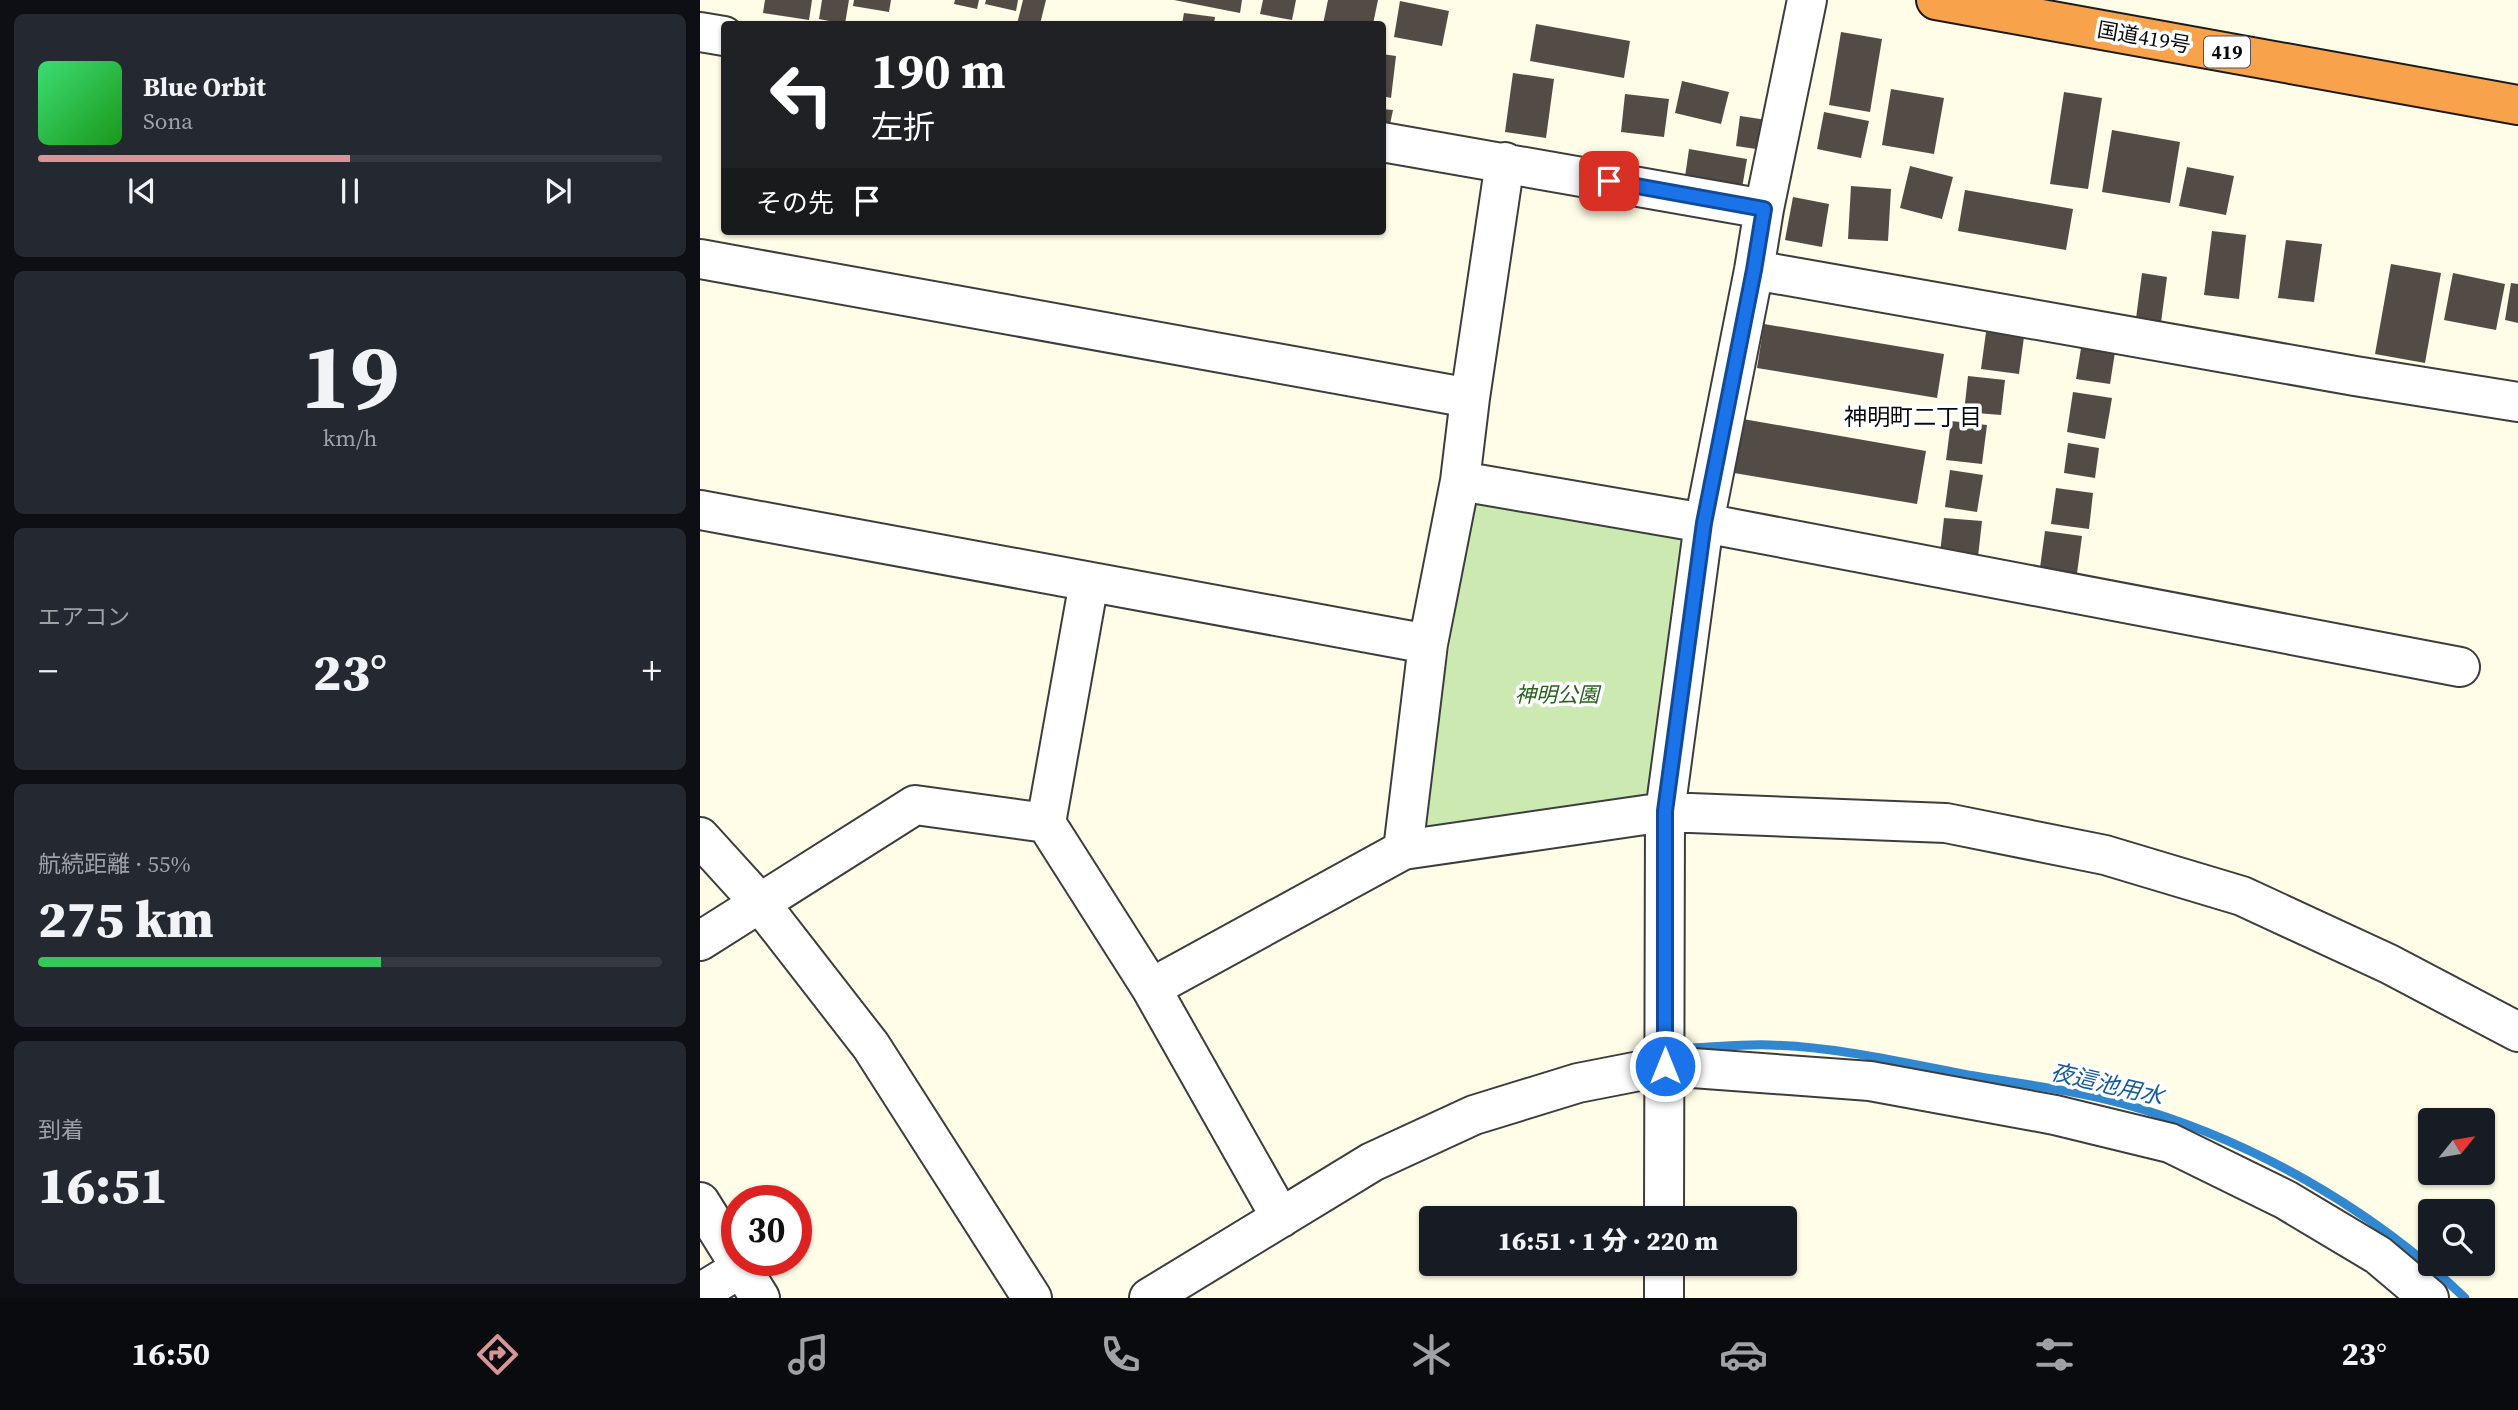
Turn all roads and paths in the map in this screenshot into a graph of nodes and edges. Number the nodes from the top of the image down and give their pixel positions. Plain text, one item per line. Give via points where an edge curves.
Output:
1 (1807, 0) edge
2 (1936, 0) edge
3 (700, 32) edge
4 (721, 36) edge
5 (2518, 105) edge
6 (1386, 143) edge
7 (1505, 162) junction
8 (1764, 209) junction
9 (700, 259) edge
10 (1754, 270) junction
11 (1470, 398) junction
12 (2518, 402) edge
13 (1460, 481) junction
14 (700, 510) edge
15 (1704, 523) junction
16 (1090, 582) junction
17 (1428, 644) junction
18 (2460, 667) dead end
19 (1665, 811) junction
20 (1046, 823) junction
21 (700, 837) edge
22 (1403, 850) junction
23 (759, 902) junction
24 (700, 941) edge
25 (1151, 988) junction
26 (2518, 1032) edge
27 (1665, 1066) junction
28 (700, 1202) edge
29 (1664, 1206) edge
30 (1281, 1218) junction
31 (1664, 1276) edge
32 (750, 1283) edge
33 (700, 1293) edge
34 (1032, 1298) edge
35 (1149, 1298) edge
36 (1664, 1298) edge
37 (2429, 1298) edge

1 - 8 street
2 - 5 highway, 国道419号 / 419
3 - 4 street
6 - 7 street
7 - 8 street
7 - 11 street
8 - 10 street
9 - 11 street
10 - 12 street
10 - 15 street
11 - 13 street
13 - 15 street
13 - 17 street
14 - 16 street
15 - 18 street
15 - 19 street
16 - 17 street
16 - 20 street
17 - 22 street
19 - 22 street
19 - 26 street via 1946,824 2105,855 2242,896 2389,964
19 - 27 street
20 - 23 street via 915,805
20 - 25 street
21 - 23 street
22 - 25 street
23 - 24 street
23 - 34 street via 871,1046
25 - 30 street
27 - 29 street
27 - 30 street via 1578,1083 1474,1115 1371,1162
27 - 37 street via 1870,1081 2055,1115 2170,1143 2286,1200 2378,1255
28 - 32 street
30 - 35 street
31 - 36 street
32 - 33 street

